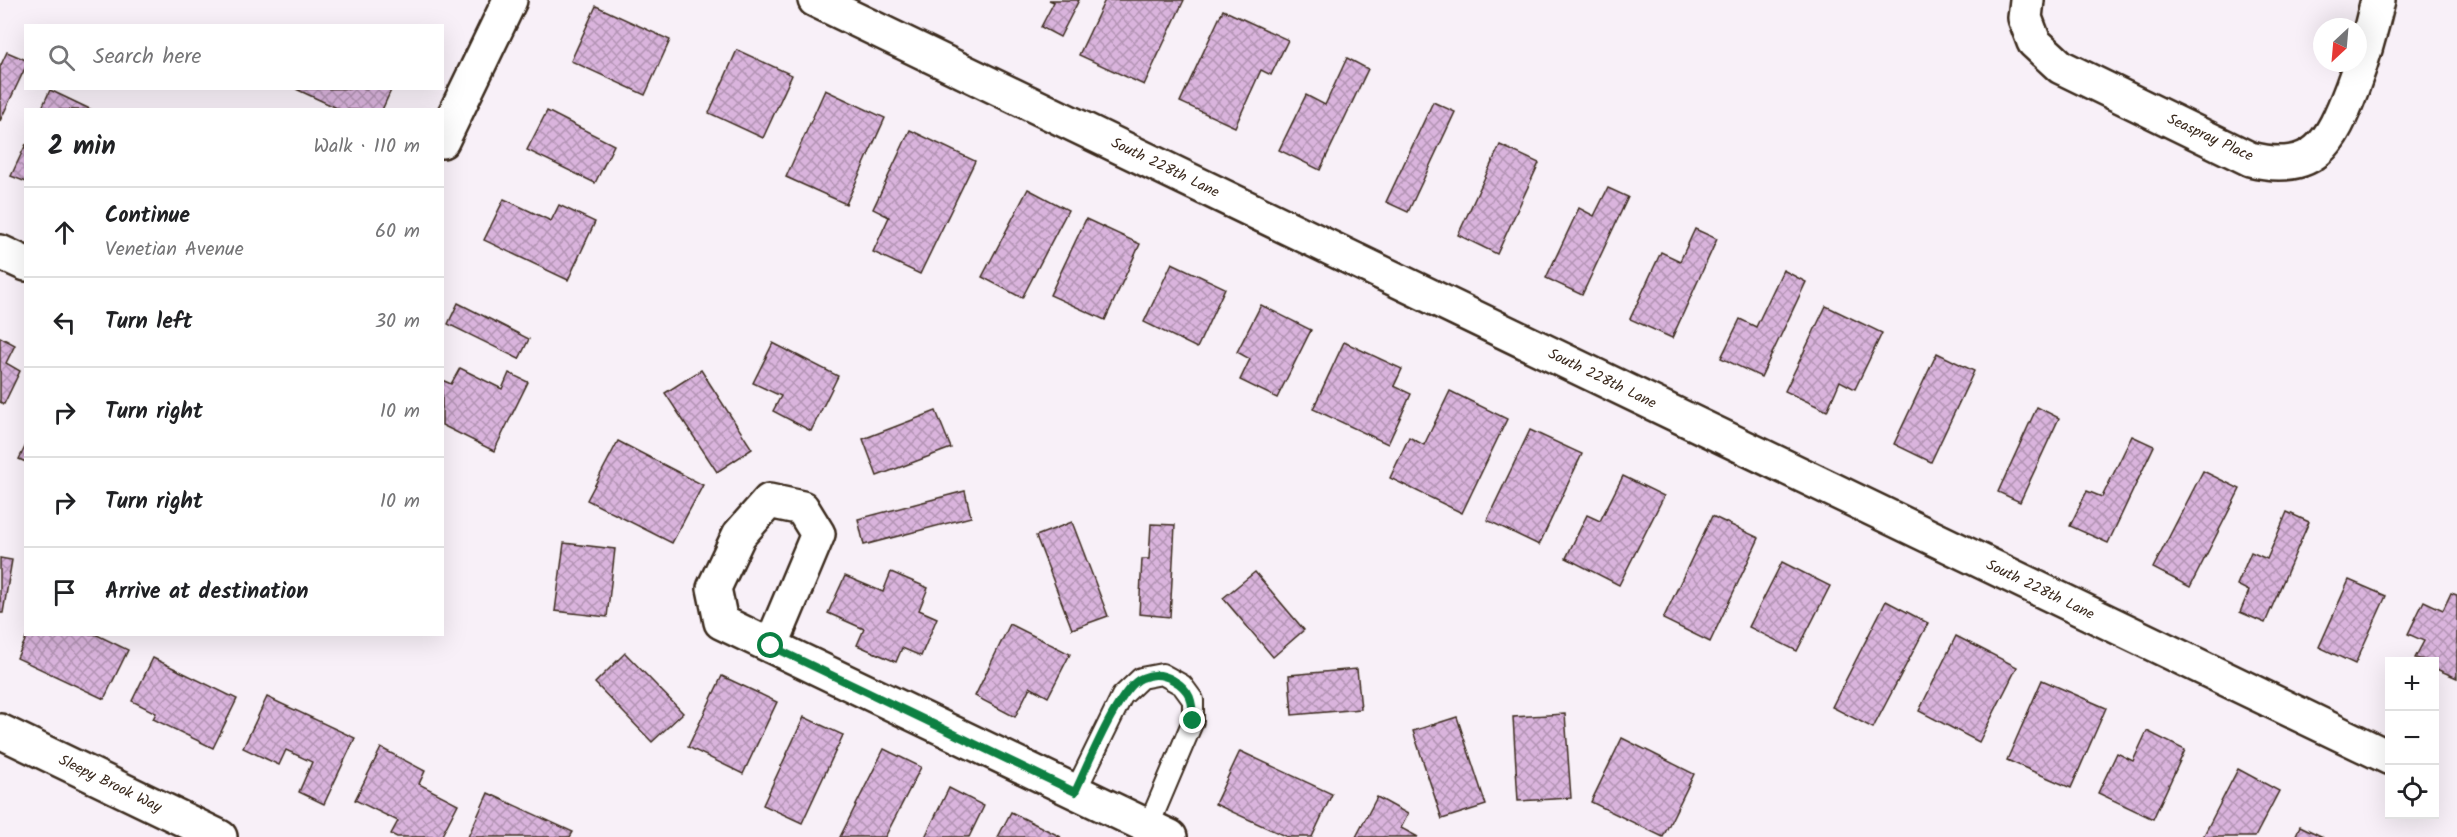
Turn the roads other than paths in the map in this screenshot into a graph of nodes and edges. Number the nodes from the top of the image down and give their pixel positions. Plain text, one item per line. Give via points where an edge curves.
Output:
1 (510, 0) edge
2 (816, 0) edge
3 (2027, 0) edge
4 (2379, 0) edge
5 (444, 137) edge
6 (0, 252) edge
7 (24, 263) edge
8 (771, 646) junction
9 (0, 731) edge
10 (2385, 756) edge
11 (1075, 792) junction
12 (1159, 832) edge
13 (220, 837) edge

1 - 5 street
2 - 10 street, South 228th Lane
3 - 4 street, Seaspray Place via 2025,18 2034,42 2061,67 2250,159 2275,165 2304,159 2323,147 2338,126 2368,45
6 - 7 street
8 - 8 street via 721,622 714,588 739,535 769,501 802,508 818,534
8 - 11 street
9 - 13 street, Sleepy Brook Way
11 - 12 street
11 - 12 lane via 1122,696 1141,678 1162,674 1182,685 1193,700 1193,721

